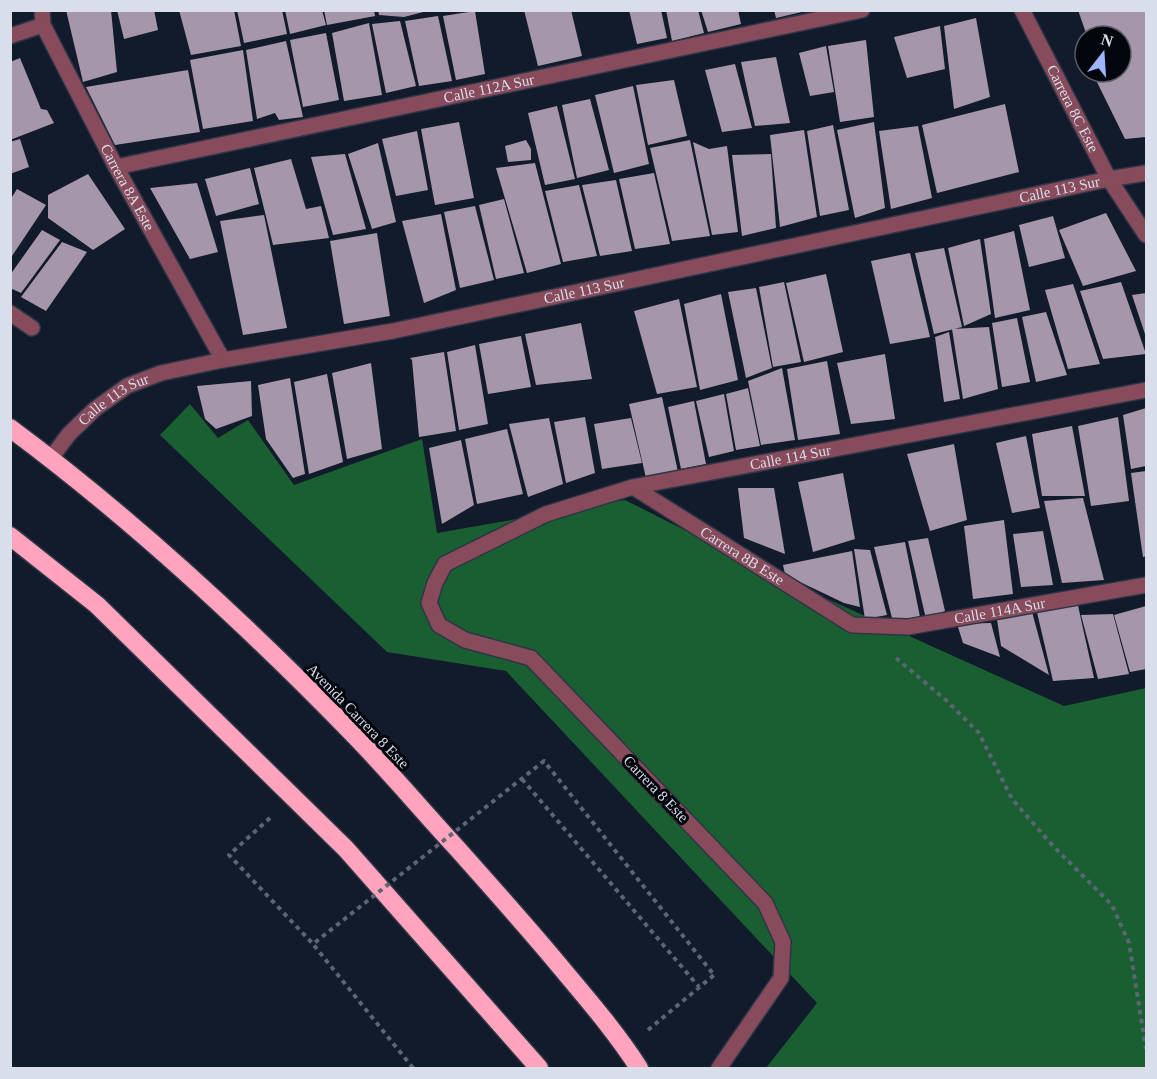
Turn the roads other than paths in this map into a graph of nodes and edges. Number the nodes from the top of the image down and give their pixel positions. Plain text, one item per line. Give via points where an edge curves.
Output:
1 (862, 10) edge
2 (1022, 10) edge
3 (43, 18) edge
4 (10, 36) edge
5 (116, 167) junction
6 (1146, 173) edge
7 (1109, 179) junction
8 (1146, 235) edge
9 (10, 313) edge
10 (32, 328) dead end
11 (223, 360) junction
12 (1146, 390) edge
13 (10, 428) edge
14 (51, 458) junction
15 (633, 487) junction
16 (10, 536) edge
17 (445, 564) joint
18 (1146, 585) edge
19 (852, 625) joint
20 (539, 1068) edge
21 (639, 1068) edge
22 (719, 1068) edge

1 - 5 street, Calle 112A Sur
2 - 7 street, Carrera 8C Este
3 - 4 street
3 - 5 street, Carrera 8A Este
5 - 11 street, Carrera 8A Este
6 - 7 street, Calle 113 Sur
7 - 8 street, Carrera 8C Este
7 - 11 street, Calle 113 Sur via 393,331
9 - 10 street
11 - 14 street, Calle 113 Sur via 161,373 127,386 95,409
12 - 15 street, Calle 114 Sur
13 - 14 highway, Avenida Carrera 8 Este
14 - 21 highway, Avenida Carrera 8 Este via 177,564 356,737 582,992
15 - 17 street, Calle 114 Sur via 546,514
15 - 19 street, Carrera 8B Este
16 - 20 highway via 97,605 346,849
17 - 22 street, Carrera 8 Este via 429,603 439,625 465,640 531,658 765,903 783,942 781,978
18 - 19 street, Calle 114A Sur via 908,627

